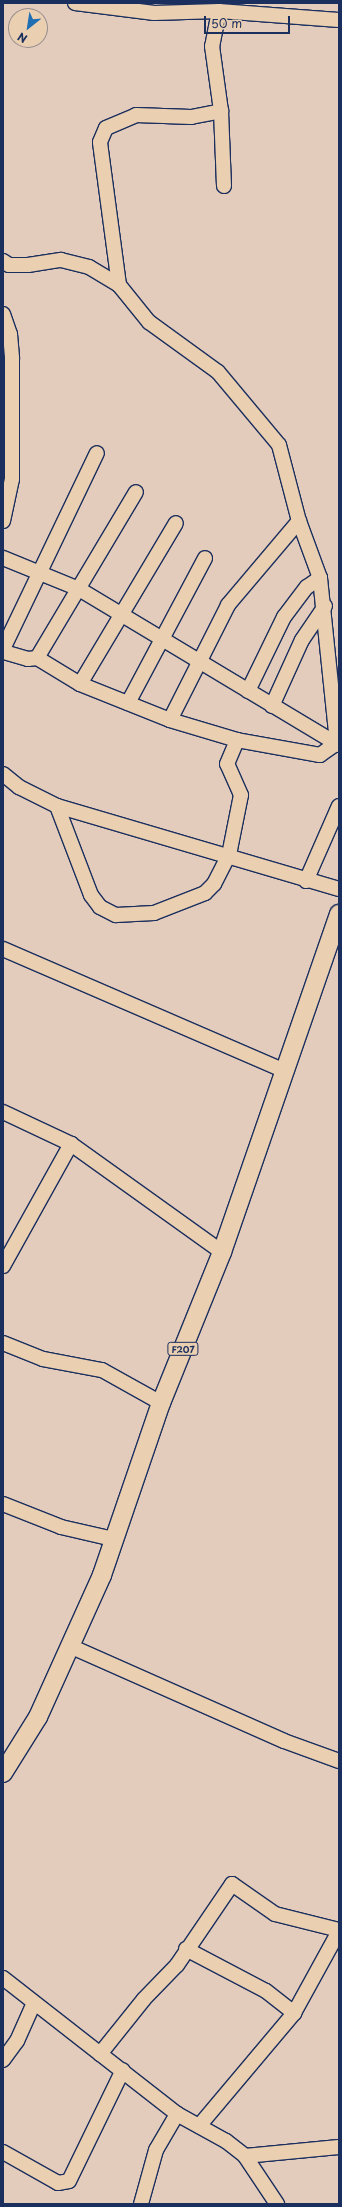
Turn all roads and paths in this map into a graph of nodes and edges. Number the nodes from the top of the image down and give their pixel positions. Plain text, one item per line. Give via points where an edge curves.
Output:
1 (83, 3) edge
2 (219, 11) junction
3 (339, 20) edge
4 (221, 111) junction
5 (224, 186) dead end
6 (3, 261) edge
7 (119, 285) junction
8 (3, 314) edge
9 (97, 453) dead end
10 (136, 492) dead end
11 (3, 521) edge
12 (298, 521) junction
13 (176, 523) dead end
14 (3, 558) edge
15 (204, 558) dead end
16 (39, 573) junction
17 (320, 578) junction
18 (79, 589) junction
19 (325, 606) junction
20 (122, 616) junction
21 (160, 639) junction
22 (3, 651) edge
23 (37, 658) junction
24 (198, 663) junction
25 (80, 684) junction
26 (248, 691) junction
27 (128, 703) junction
28 (272, 706) junction
29 (170, 720) junction
30 (237, 740) junction
31 (338, 744) edge
32 (3, 774) edge
33 (57, 806) junction
34 (339, 806) edge
35 (229, 855) junction
36 (306, 881) junction
37 (339, 889) edge
38 (339, 914) edge
39 (3, 949) edge
40 (282, 1070) junction
41 (3, 1112) edge
42 (71, 1144) junction
43 (222, 1252) junction
44 (3, 1266) edge
45 (3, 1343) edge
46 (161, 1403) junction
47 (3, 1504) edge
48 (113, 1539) junction
49 (72, 1647) junction
50 (339, 1761) edge
51 (3, 1773) edge
52 (339, 1930) edge
53 (186, 1949) junction
54 (3, 1978) edge
55 (33, 2005) junction
56 (294, 2013) junction
57 (100, 2054) junction
58 (3, 2060) edge
59 (123, 2070) junction
60 (177, 2114) junction
61 (199, 2126) junction
62 (339, 2147) edge
63 (3, 2152) edge
64 (245, 2156) junction
65 (141, 2204) edge
66 (278, 2204) edge

1 - 2 street via 154,13
2 - 3 street
2 - 4 street via 212,46
4 - 5 street
4 - 7 street via 191,117 136,116 106,128 100,142
6 - 7 street via 28,265 61,260 90,267
7 - 12 street via 150,322 218,372 279,445
8 - 11 street via 10,334 12,359 12,479
9 - 16 street
10 - 18 street
12 - 17 street
12 - 24 street via 228,605
13 - 20 street
14 - 16 street
15 - 21 street
16 - 18 street
16 - 22 street
17 - 19 street
17 - 26 street via 307,587 284,617
18 - 20 street
18 - 23 street
19 - 28 street via 302,640
19 - 31 street
20 - 21 street
20 - 25 street
21 - 24 street
21 - 27 street
22 - 23 street via 28,660
23 - 25 street
24 - 26 street
24 - 29 street
25 - 27 street
26 - 28 street
27 - 29 street
28 - 31 street
29 - 30 street
30 - 31 street via 320,755
30 - 35 street via 227,764 241,795
32 - 33 street via 19,788
33 - 35 street
33 - 35 street via 91,895 100,907 116,914 154,913 205,893 214,884
34 - 36 street
35 - 36 street
36 - 37 street
38 - 40 main road, F207
39 - 40 street
40 - 43 main road, F207
41 - 42 street
42 - 43 street
42 - 44 street
43 - 46 main road, F207
45 - 46 street via 43,1359 102,1370
46 - 48 main road, F207
47 - 48 street via 61,1527
48 - 49 main road, F207
49 - 50 street via 284,1741
49 - 51 main road, F207 via 38,1717
52 - 53 street via 275,1914 232,1884
52 - 56 street
53 - 56 street via 266,1991
53 - 57 street via 177,1965 144,1999
54 - 55 street
55 - 57 street
55 - 58 street via 17,2041
56 - 61 street
57 - 59 street
59 - 60 street
59 - 63 street via 69,2181 58,2183
60 - 61 street
60 - 65 street via 156,2150
61 - 64 street
62 - 64 street
64 - 66 street

